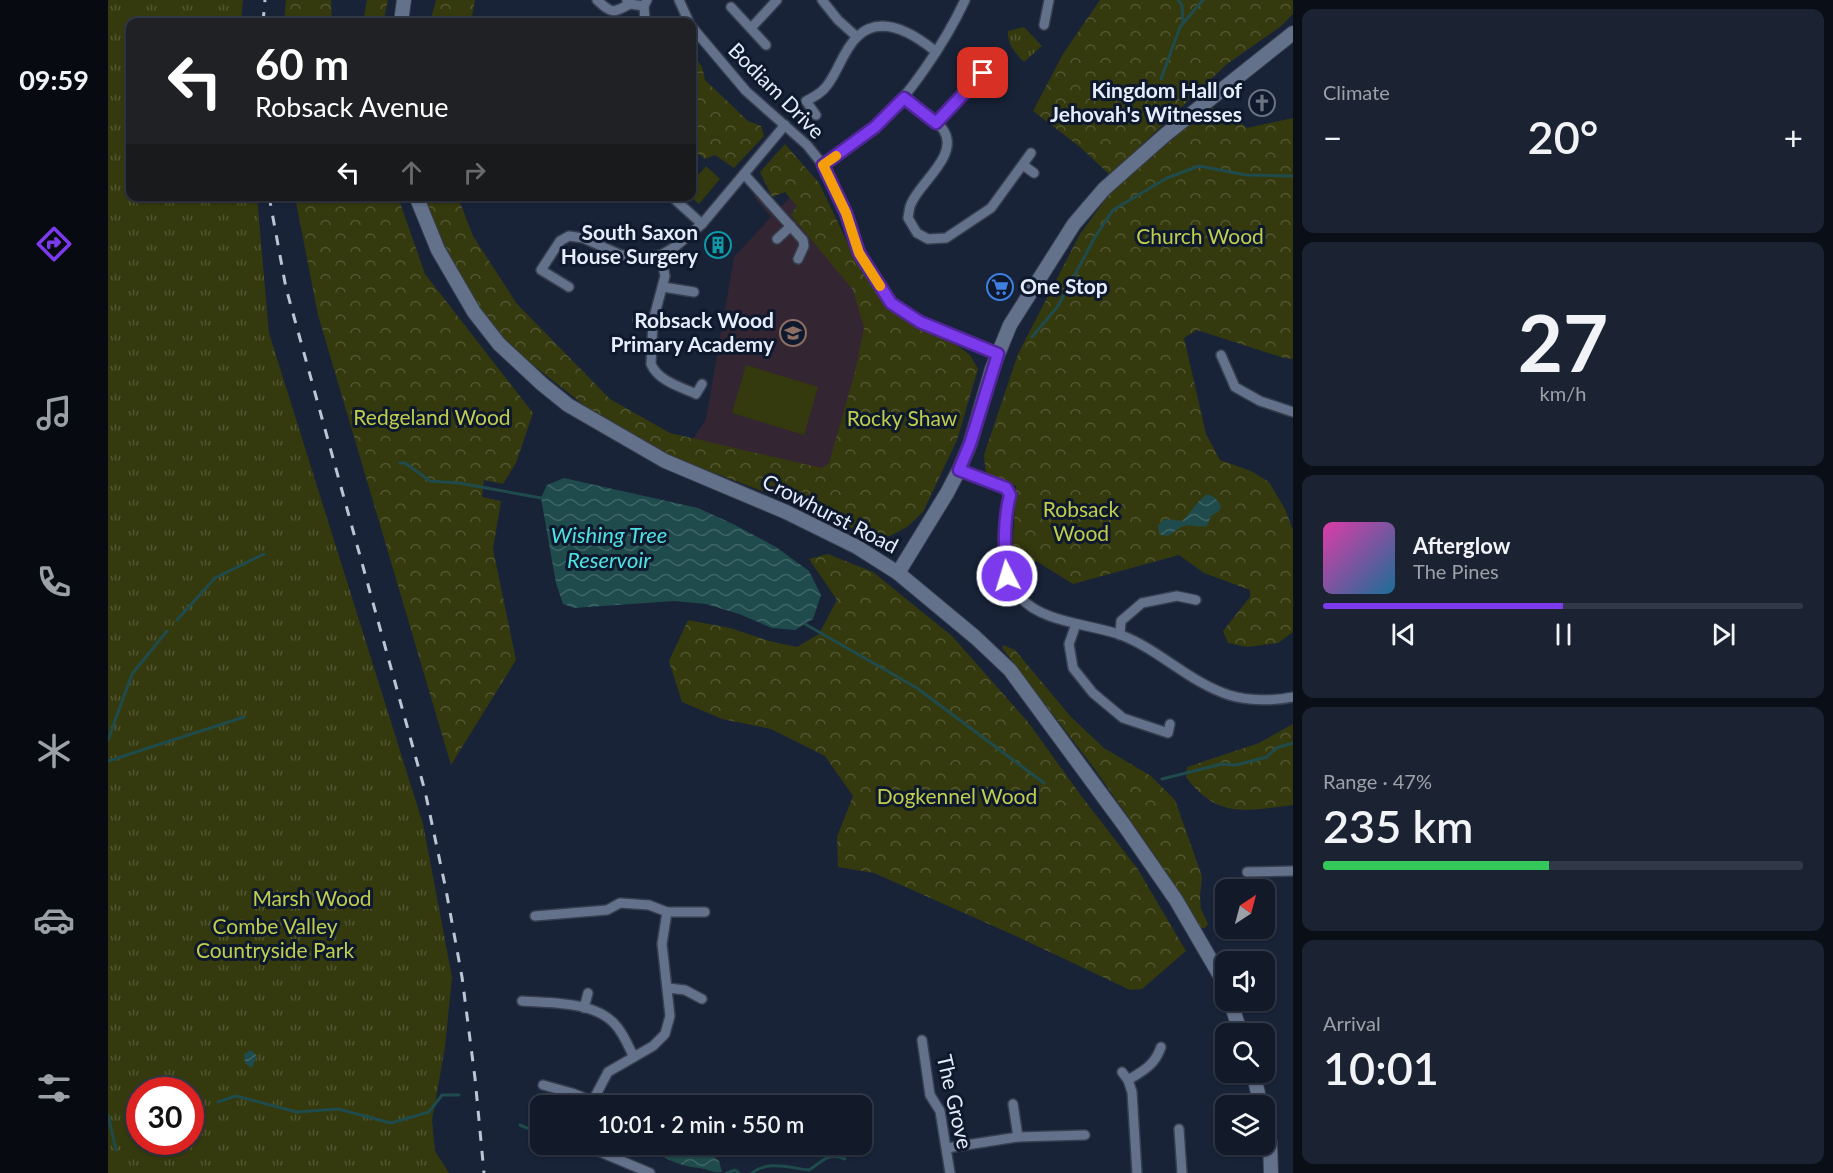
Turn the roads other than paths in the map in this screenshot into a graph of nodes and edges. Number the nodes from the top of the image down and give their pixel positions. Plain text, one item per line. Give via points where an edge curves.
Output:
1 (404, 0) edge
2 (597, 0) edge
3 (679, 0) edge
4 (777, 0) edge
5 (822, 0) edge
6 (965, 0) edge
7 (1048, 0) edge
8 (628, 2) edge
9 (646, 3) edge
10 (731, 7) dead end
11 (402, 18) edge
12 (645, 18) edge
13 (687, 18) edge
14 (1044, 25) dead end
15 (751, 28) junction
16 (696, 32) edge
17 (1293, 33) edge
18 (857, 37) junction
19 (766, 45) dead end
20 (935, 51) junction
21 (983, 73) dead end
22 (904, 98) junction
23 (816, 115) dead end
24 (936, 123) junction
25 (784, 125) junction
26 (1031, 153) dead end
27 (823, 165) junction
28 (1023, 165) junction
29 (1034, 173) dead end
30 (744, 174) junction
31 (418, 201) edge
32 (677, 201) edge
33 (702, 224) junction
34 (791, 226) junction
35 (777, 239) dead end
36 (661, 255) junction
37 (798, 259) dead end
38 (663, 286) junction
39 (569, 287) dead end
40 (694, 292) dead end
41 (638, 320) dead end
42 (653, 321) junction
43 (998, 354) junction
44 (1221, 355) dead end
45 (702, 384) dead end
46 (1293, 412) edge
47 (959, 470) junction
48 (898, 573) junction
49 (1007, 576) junction
50 (990, 587) dead end
51 (1190, 603) dead end
52 (1076, 624) junction
53 (1120, 635) junction
54 (1293, 697) edge
55 (1170, 724) dead end
56 (1293, 871) edge
57 (1247, 872) dead end
58 (556, 903) dead end
59 (667, 912) junction
60 (705, 912) dead end
61 (556, 915) junction
62 (535, 916) dead end
63 (1215, 967) edge
64 (668, 988) junction
65 (588, 993) dead end
66 (702, 999) dead end
67 (522, 1001) dead end
68 (584, 1008) junction
69 (922, 1040) dead end
70 (1161, 1047) dead end
71 (634, 1057) junction
72 (543, 1085) dead end
73 (576, 1095) edge
74 (595, 1095) edge
75 (1013, 1104) dead end
76 (1179, 1129) dead end
77 (1085, 1136) dead end
78 (1018, 1137) junction
79 (947, 1148) junction
80 (607, 1155) edge
81 (1270, 1155) edge
82 (650, 1173) edge
83 (950, 1173) edge
84 (1137, 1173) edge
85 (1182, 1173) edge
86 (1272, 1173) edge

1 - 11 main road
2 - 8 street via 615,12
3 - 13 street
4 - 15 street
5 - 18 street
6 - 20 street
7 - 14 street
8 - 9 street
9 - 12 street
10 - 15 street
15 - 19 street
16 - 25 street, Bodiam Drive via 746,91
17 - 43 main road via 1104,189 1074,224
18 - 20 street via 874,28 904,29
18 - 23 street via 825,89 802,103
20 - 22 street
21 - 24 street
22 - 24 street
22 - 27 street via 875,127
24 - 28 street via 948,141 944,156 911,203 908,218 917,233 928,239 946,238 991,208
25 - 27 street, Bodiam Drive
25 - 30 street
26 - 28 street
27 - 43 street, Bodiam Drive via 846,213 859,253 891,303 920,322
28 - 29 street
30 - 33 street
30 - 34 street
31 - 48 main road, Crowhurst Road via 438,250 474,312 499,344 568,405 665,461 826,531
32 - 33 street
33 - 36 street
34 - 35 street
34 - 37 street via 803,240
36 - 38 street
36 - 39 street via 635,258 569,236 560,241 541,270
38 - 40 street
38 - 42 street
41 - 42 street
42 - 45 street via 653,369 665,380 696,394
43 - 47 main road
44 - 46 street via 1234,387 1258,405
47 - 48 main road
47 - 49 street via 1006,488 1010,495 1004,550
48 - 63 main road, Crowhurst Road via 1010,670 1176,900
49 - 50 street
49 - 52 street via 1020,598 1045,614
51 - 53 street via 1176,596 1142,603 1121,621
52 - 53 street
52 - 55 street via 1069,644 1073,668 1093,693 1123,718 1168,733
53 - 54 street via 1230,695 1260,699
56 - 57 street
58 - 61 street
59 - 60 street
59 - 61 street via 620,903 608,910
59 - 64 street via 662,944
61 - 62 street
64 - 66 street via 685,990
64 - 71 street via 670,1016 664,1035
65 - 68 street
67 - 68 street
68 - 71 street via 603,1015 618,1028
69 - 79 street, The Grove via 930,1095 940,1111
70 - 84 street via 1152,1065 1125,1076 1131,1092
71 - 74 street via 608,1072
72 - 73 street
75 - 78 street
76 - 85 street
77 - 78 street
78 - 79 street
79 - 83 street, The Grove
80 - 82 street
81 - 86 main road

